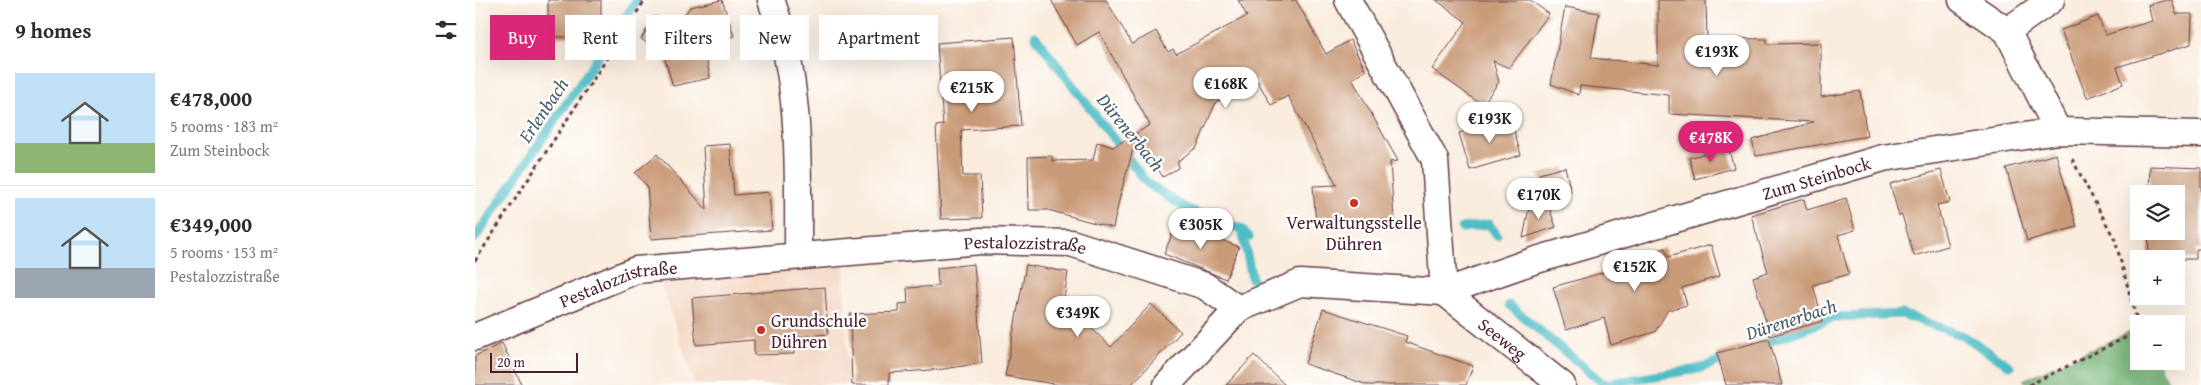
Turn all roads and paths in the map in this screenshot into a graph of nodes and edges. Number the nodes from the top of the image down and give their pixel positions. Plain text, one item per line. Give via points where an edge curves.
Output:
1 (645, 0) edge
2 (771, 0) edge
3 (1348, 0) edge
4 (1963, 0) edge
5 (2051, 0) edge
6 (2007, 31) junction
7 (2058, 131) junction
8 (2201, 134) edge
9 (798, 255) junction
10 (475, 261) edge
11 (1444, 292) junction
12 (1238, 309) junction
13 (2135, 315) edge
14 (2130, 335) edge
15 (475, 337) edge
16 (1167, 385) edge
17 (1562, 385) edge
18 (2029, 385) edge

1 - 10 path
2 - 9 street via 783,31 797,128
3 - 11 street via 1435,160
4 - 6 street
5 - 6 street
6 - 7 street
7 - 8 street, Zum Steinbock
7 - 11 street, Zum Steinbock via 1883,158 1533,261
7 - 13 path via 2115,240
9 - 12 street, Pestalozzistraße via 981,240 1071,243 1205,286
9 - 15 street, Pestalozzistraße via 637,270
11 - 12 street via 1300,283
11 - 17 street, Seeweg
12 - 16 street
14 - 18 path

